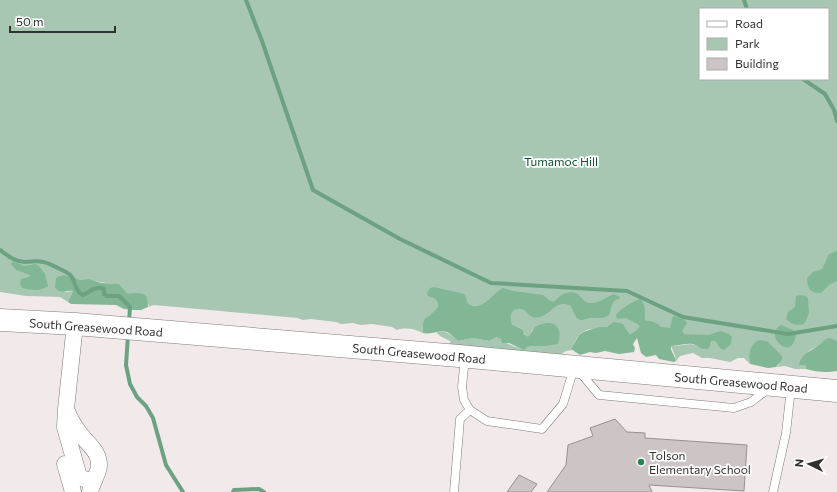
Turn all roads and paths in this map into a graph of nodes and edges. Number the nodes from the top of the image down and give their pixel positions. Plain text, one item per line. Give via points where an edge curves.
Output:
1 (0, 320) edge
2 (76, 324) junction
3 (466, 356) junction
4 (574, 366) junction
5 (782, 386) junction
6 (837, 391) edge
7 (66, 409) junction
8 (470, 410) junction
9 (65, 427) junction
10 (91, 487) edge
11 (73, 492) edge
12 (454, 492) edge
13 (773, 492) edge

1 - 2 main road, South Greasewood Road
2 - 3 main road, South Greasewood Road
2 - 7 street
3 - 4 main road, South Greasewood Road
3 - 8 lane via 462,387 464,400
4 - 5 main road, South Greasewood Road
4 - 8 lane via 563,404 542,429 487,421
5 - 6 main road, South Greasewood Road
5 - 13 lane via 786,432
7 - 9 street
7 - 10 street via 82,436 97,452 100,467
8 - 12 lane via 460,419
9 - 10 street via 79,477
9 - 11 street via 63,457

